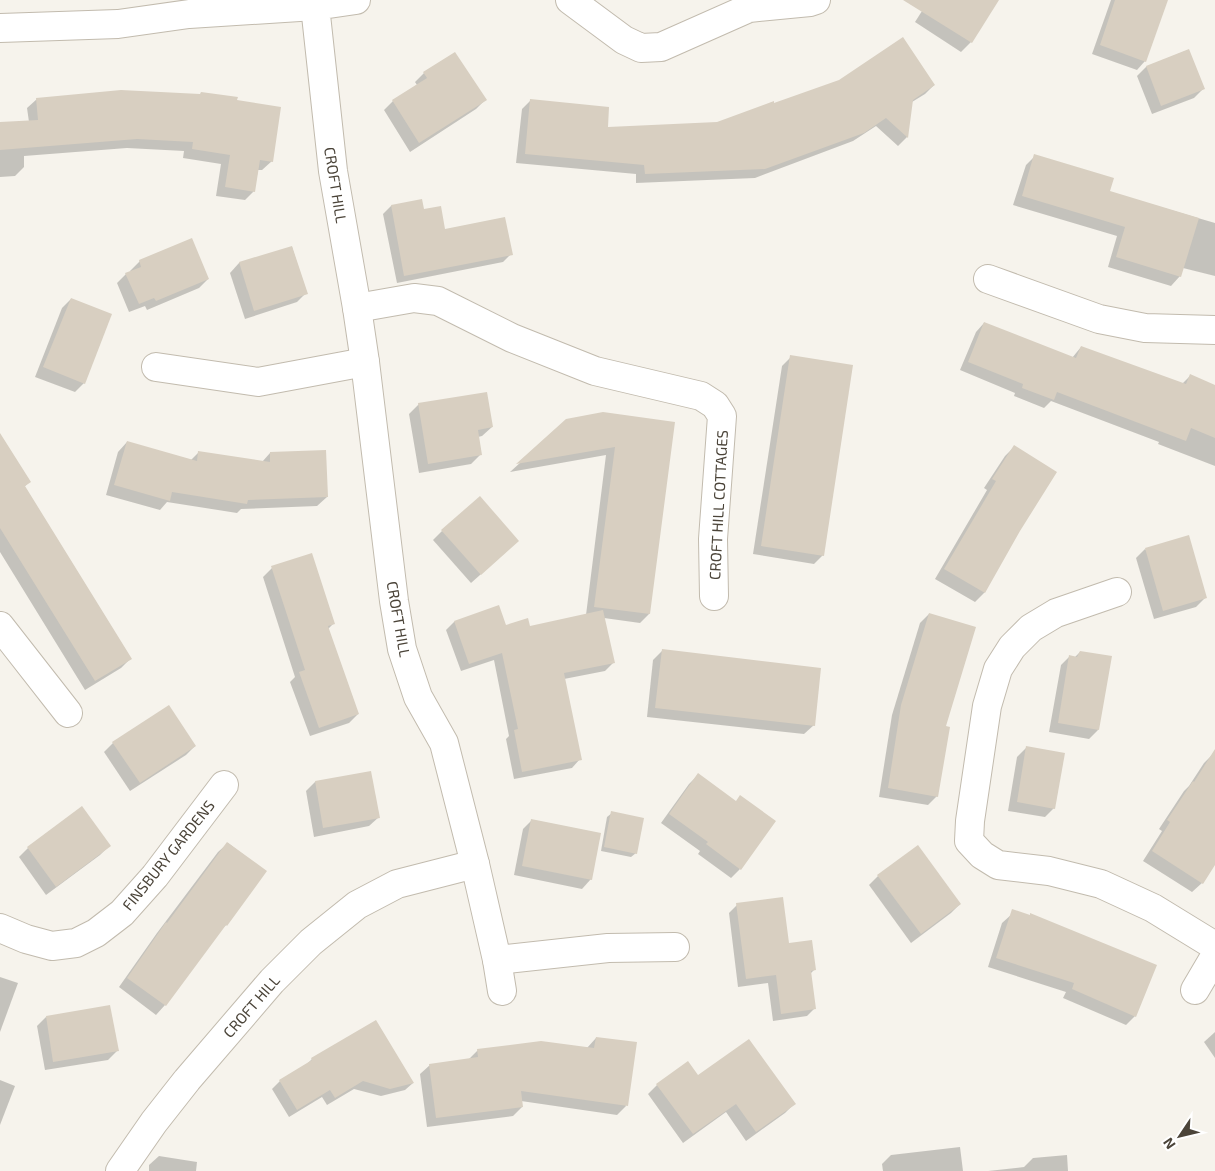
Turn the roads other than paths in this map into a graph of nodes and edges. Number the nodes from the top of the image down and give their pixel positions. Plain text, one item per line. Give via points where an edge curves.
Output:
1 (356, 0) edge
2 (570, 0) edge
3 (816, 0) edge
4 (315, 6) junction
5 (0, 28) edge
6 (988, 279) dead end
7 (357, 308) junction
8 (1215, 330) edge
9 (365, 362) junction
10 (156, 367) dead end
11 (1117, 592) dead end
12 (714, 596) dead end
13 (0, 626) edge
14 (68, 713) dead end
15 (224, 785) dead end
16 (475, 864) junction
17 (0, 928) edge
18 (1215, 946) edge
19 (675, 947) dead end
20 (1215, 956) edge
21 (497, 960) junction
22 (1195, 990) dead end
23 (502, 991) dead end
24 (120, 1171) edge

1 - 4 street
2 - 3 street via 624,40 641,48 661,47 749,8
4 - 5 street via 190,14 118,24
4 - 7 street, CROFT HILL via 333,172
6 - 8 street via 1099,319 1145,328
7 - 9 street, CROFT HILL
7 - 12 street, CROFT HILL COTTAGES via 414,298 438,300 512,338 595,370 701,396 715,405 722,416 713,539
9 - 10 street via 258,382
9 - 16 street, CROFT HILL via 402,648 418,697 444,743
11 - 18 street via 1056,613 1031,628 1012,647 998,669 987,706 970,841 982,855 998,865 1049,871 1101,884 1153,908
13 - 14 street
15 - 17 street, FINSBURY GARDENS via 156,876 122,913 96,933 76,943 52,946
16 - 21 street, CROFT HILL
16 - 24 street, CROFT HILL via 397,884 357,905 311,942 272,981 187,1080
19 - 21 street via 608,948
20 - 22 street
21 - 23 street, CROFT HILL

